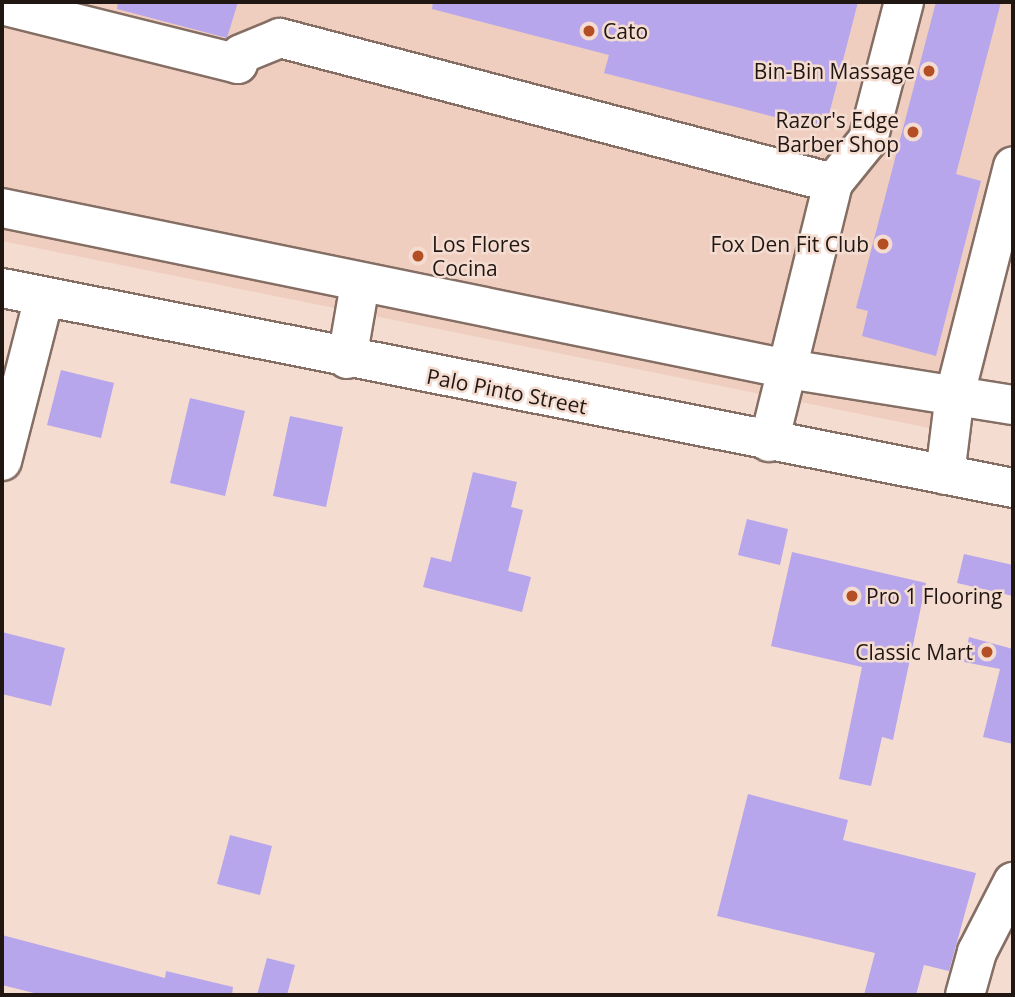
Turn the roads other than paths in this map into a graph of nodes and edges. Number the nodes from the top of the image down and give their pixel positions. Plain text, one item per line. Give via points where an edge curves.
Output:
1 (904, 2) edge
2 (2, 5) edge
3 (1013, 166) edge
4 (834, 183) junction
5 (2, 208) edge
6 (360, 284) junction
7 (2, 288) edge
8 (44, 297) junction
9 (347, 359) junction
10 (788, 369) junction
11 (955, 394) junction
12 (1013, 405) edge
13 (769, 442) junction
14 (2, 461) edge
15 (945, 475) junction
16 (1012, 483) edge
17 (1013, 883) edge
18 (965, 995) edge

1 - 4 main road via 869,140
2 - 4 main road via 238,64 241,54 280,38
3 - 11 main road
4 - 10 main road
5 - 6 main road
6 - 9 main road
6 - 10 main road
7 - 8 main road, Palo Pinto Street
8 - 9 main road, Palo Pinto Street
8 - 14 main road
9 - 13 main road, Palo Pinto Street
10 - 11 main road
10 - 13 main road
11 - 12 main road
11 - 15 main road
13 - 15 main road, Palo Pinto Street
15 - 16 main road, Palo Pinto Street
17 - 18 main road via 977,952

